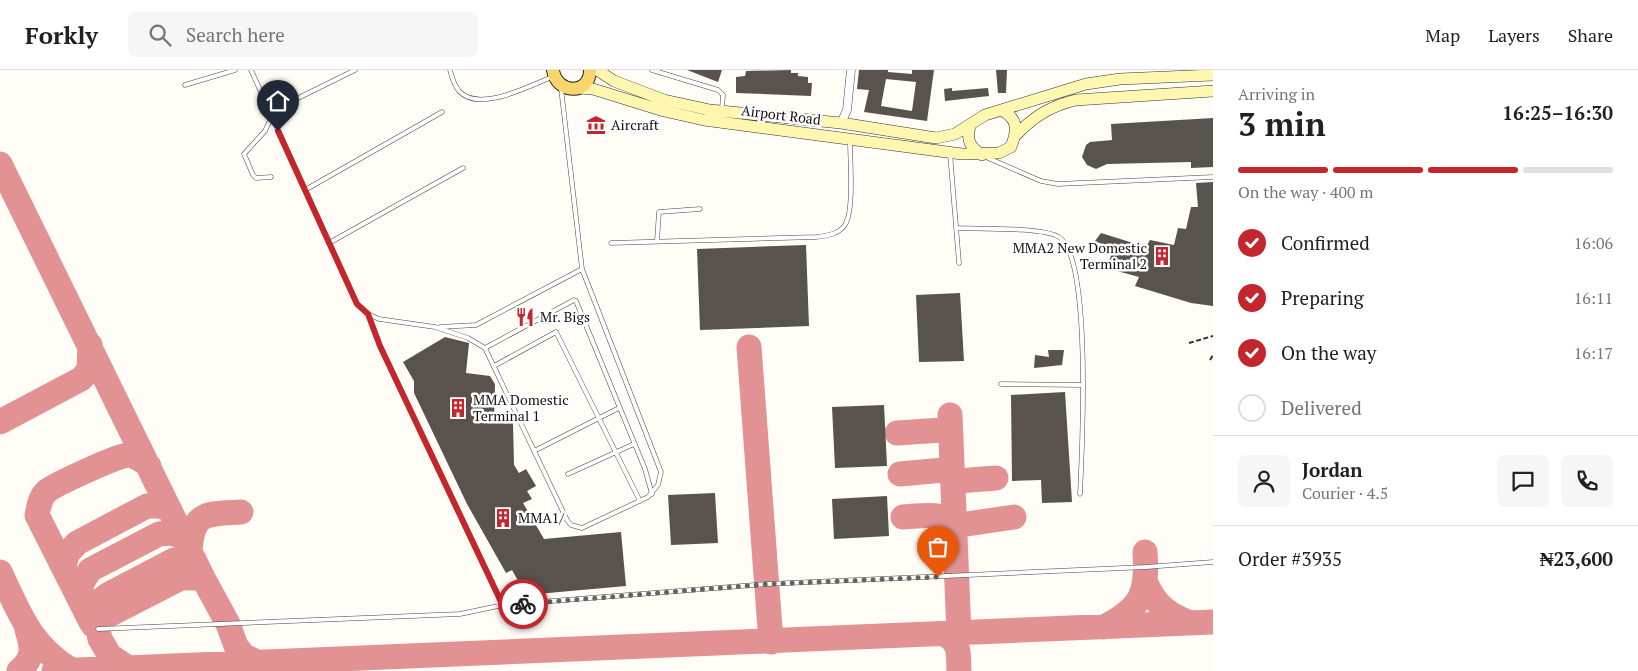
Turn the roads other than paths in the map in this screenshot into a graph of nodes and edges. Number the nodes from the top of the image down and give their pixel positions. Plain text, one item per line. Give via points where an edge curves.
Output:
1 (235, 70) edge
2 (251, 70) edge
3 (355, 70) edge
4 (450, 70) edge
5 (590, 70) edge
6 (597, 70) edge
7 (652, 70) edge
8 (851, 70) edge
9 (1213, 75) edge
10 (556, 77) edge
11 (185, 85) dead end
12 (580, 88) junction
13 (1213, 91) edge
14 (722, 111) junction
15 (1003, 111) junction
16 (442, 112) dead end
17 (271, 114) junction
18 (841, 123) junction
19 (970, 126) junction
20 (1015, 136) junction
21 (850, 139) junction
22 (950, 153) junction
23 (982, 155) junction
24 (463, 168) dead end
25 (271, 177) dead end
26 (1213, 177) edge
27 (305, 190) junction
28 (700, 209) dead end
29 (957, 228) junction
30 (657, 242) junction
31 (329, 243) junction
32 (611, 243) dead end
33 (958, 263) dead end
34 (582, 270) junction
35 (368, 314) junction
36 (435, 327) junction
37 (485, 348) junction
38 (494, 366) junction
39 (1001, 384) dead end
40 (1083, 385) junction
41 (619, 408) junction
42 (599, 418) junction
43 (634, 444) junction
44 (534, 452) junction
45 (616, 453) junction
46 (568, 474) dead end
47 (652, 494) junction
48 (1080, 494) dead end
49 (640, 501) junction
50 (1213, 562) edge
51 (503, 606) junction
52 (98, 629) dead end

1 - 11 lane
2 - 17 lane
3 - 17 lane
4 - 10 lane via 460,93 482,100 494,100
5 - 12 main road via 588,80
6 - 14 main road, Airport Road via 614,81 664,100
7 - 14 lane via 718,90 723,95
8 - 18 street via 847,110
9 - 15 main road via 1120,79 1086,84
10 - 12 main road via 573,90
10 - 34 lane
12 - 21 main road, Airport Road via 704,120
13 - 20 main road via 1056,104 1028,122
14 - 18 main road, Airport Road
15 - 19 main road via 985,115
15 - 20 main road via 1015,122
16 - 27 lane
17 - 25 lane via 265,131 244,154 253,176
17 - 27 lane
18 - 19 main road, Airport Road via 936,138 950,136
19 - 23 main road via 967,137
20 - 23 main road via 1011,147
21 - 22 main road, Airport Road
21 - 30 lane via 850,208 846,224 837,232 816,238
22 - 23 main road, Airport Road
22 - 29 lane
23 - 26 lane via 1058,184
24 - 31 lane
27 - 31 lane
28 - 30 lane via 659,212
29 - 33 lane
29 - 40 lane via 1043,233 1058,236 1063,241 1076,285
30 - 32 lane
31 - 35 lane via 357,304
34 - 36 lane via 476,325
34 - 47 lane via 660,472 658,485
35 - 36 lane via 379,319
35 - 51 lane via 380,346
36 - 37 lane via 468,338
37 - 38 lane
37 - 41 lane via 574,300
38 - 42 lane via 556,332
38 - 44 lane
39 - 40 lane
40 - 48 lane
41 - 42 lane
41 - 43 lane
42 - 44 lane
42 - 45 lane
43 - 45 lane
43 - 47 lane
44 - 49 lane via 567,520 576,528 590,526
45 - 46 lane
45 - 49 lane
47 - 49 lane
50 - 51 lane via 768,584
51 - 52 lane via 460,614

